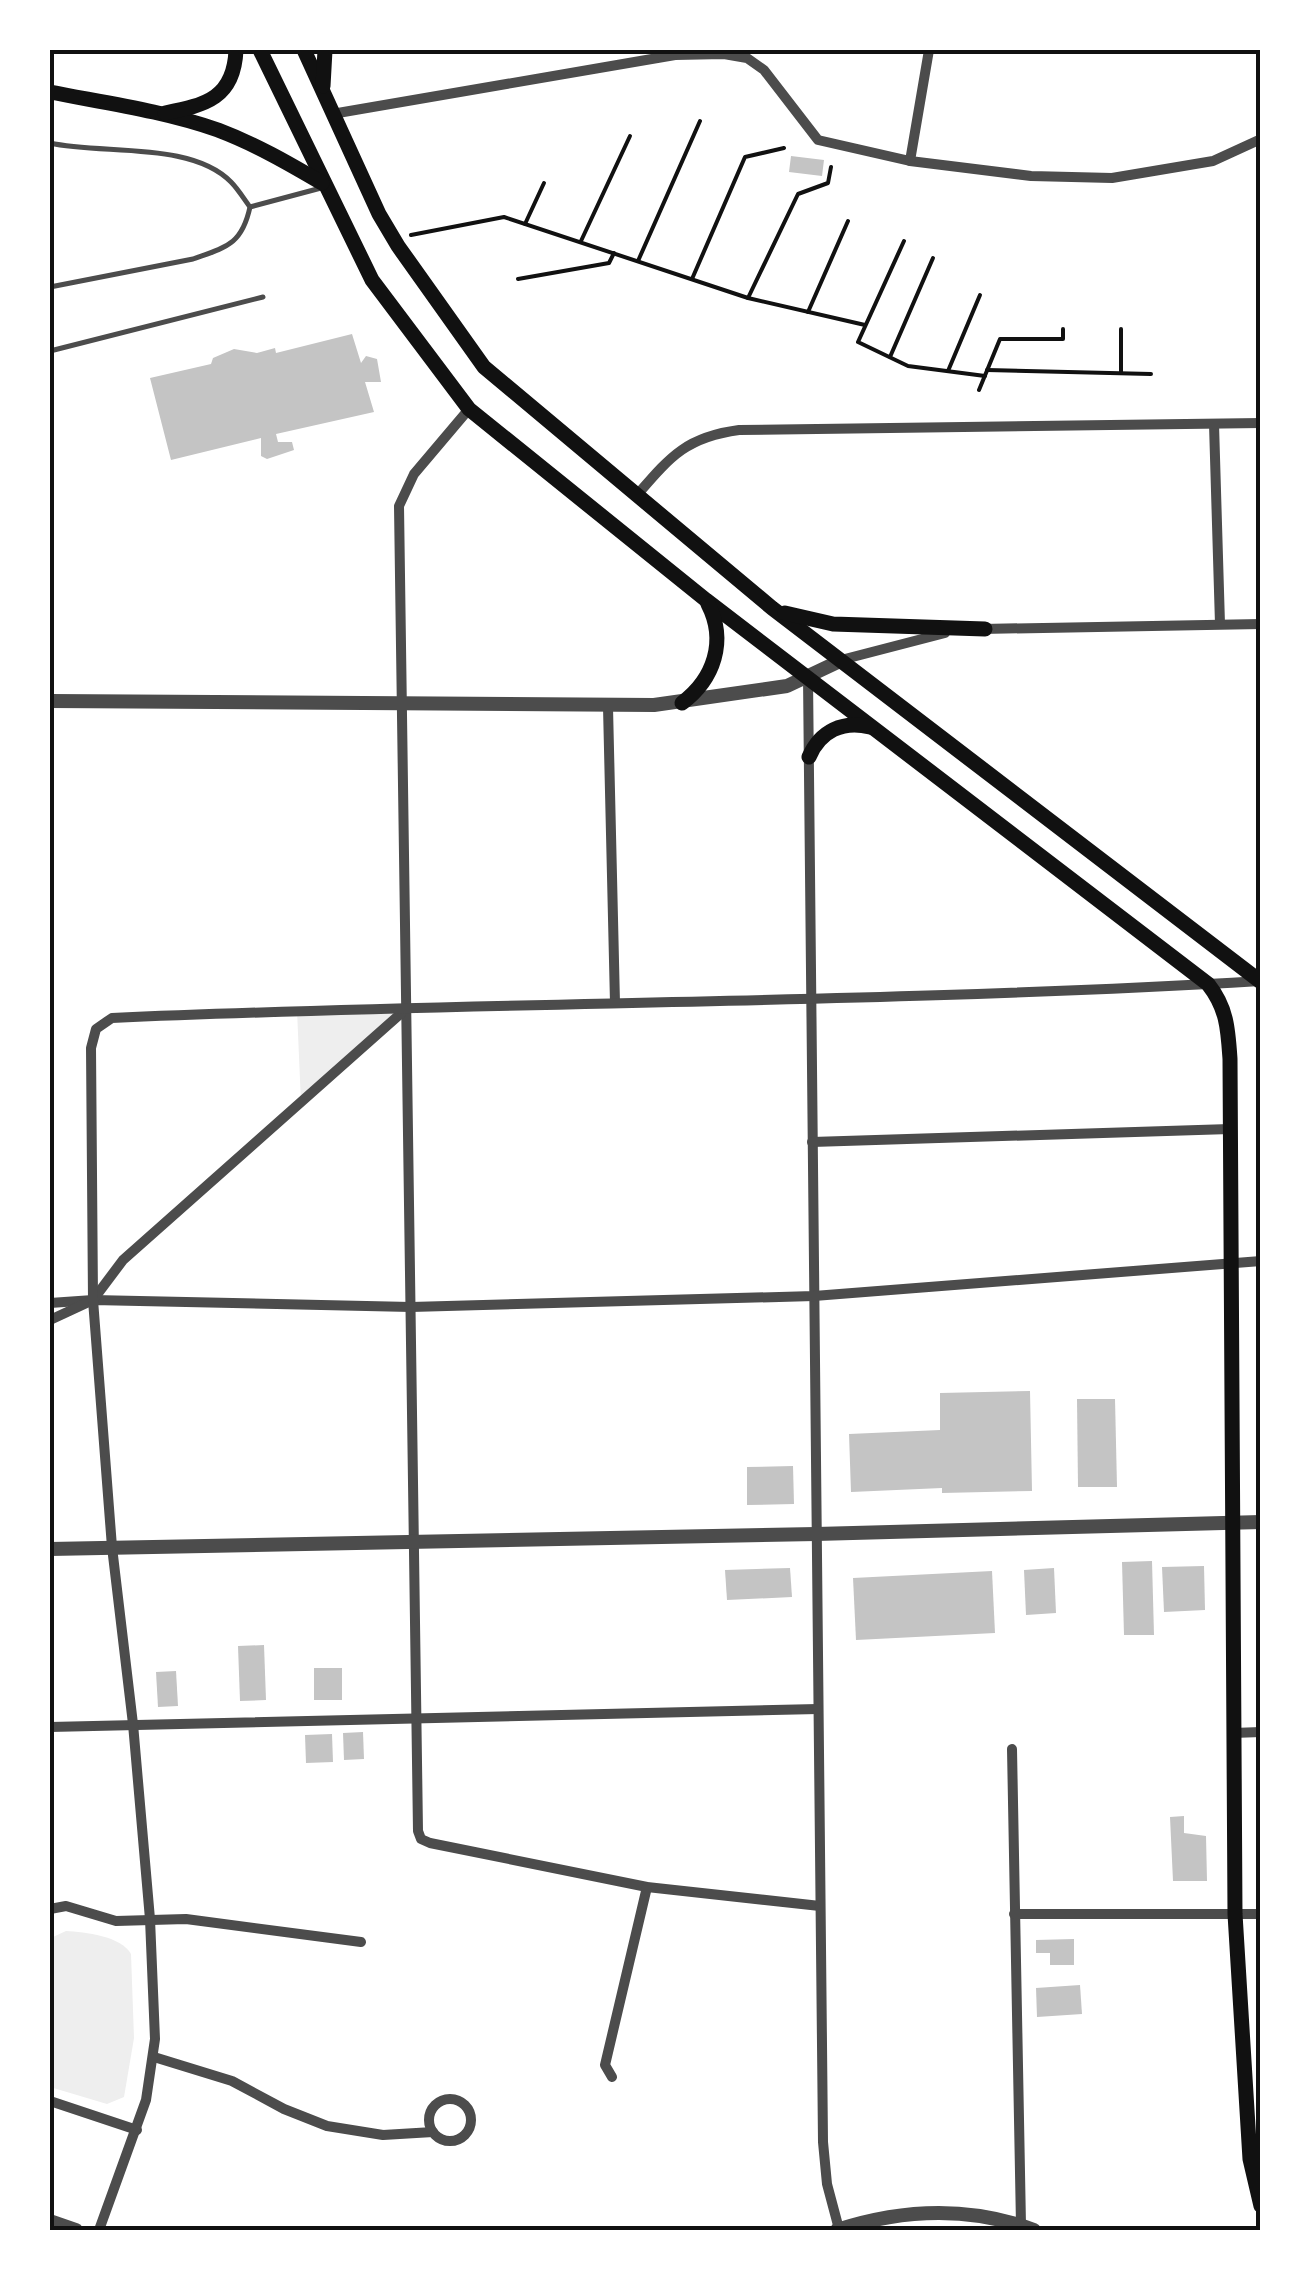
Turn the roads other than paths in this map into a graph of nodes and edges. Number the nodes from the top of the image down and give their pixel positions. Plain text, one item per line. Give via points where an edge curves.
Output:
1 (236, 50) edge
2 (260, 50) edge
3 (304, 50) edge
4 (325, 50) edge
5 (929, 50) edge
6 (50, 92) edge
7 (324, 95) junction
8 (161, 114) junction
9 (332, 114) junction
10 (1261, 139) edge
11 (50, 143) edge
12 (910, 161) junction
13 (323, 185) junction
14 (250, 207) junction
15 (50, 287) edge
16 (263, 297) dead end
17 (50, 352) edge
18 (469, 409) junction
19 (1261, 422) edge
20 (1214, 424) junction
21 (637, 496) junction
22 (706, 600) junction
23 (772, 608) junction
24 (1220, 624) junction
25 (1261, 624) edge
26 (985, 629) junction
27 (840, 660) junction
28 (808, 677) junction
29 (50, 701) edge
30 (402, 702) junction
31 (682, 703) junction
32 (608, 707) junction
33 (874, 728) junction
34 (809, 757) junction
35 (1261, 981) edge
36 (1208, 984) junction
37 (812, 999) junction
38 (615, 1003) junction
39 (408, 1007) junction
40 (1230, 1129) junction
41 (812, 1142) junction
42 (1261, 1261) edge
43 (1232, 1264) junction
44 (814, 1296) junction
45 (92, 1300) junction
46 (50, 1303) edge
47 (411, 1308) junction
48 (50, 1320) edge
49 (1232, 1521) junction
50 (1261, 1522) edge
51 (816, 1534) junction
52 (411, 1541) junction
53 (112, 1547) junction
54 (50, 1549) edge
55 (818, 1709) junction
56 (415, 1719) junction
57 (133, 1724) junction
58 (50, 1726) edge
59 (1261, 1732) edge
60 (1233, 1733) junction
61 (1012, 1749) dead end
62 (647, 1888) junction
63 (820, 1906) junction
64 (50, 1909) edge
65 (1014, 1914) junction
66 (1235, 1914) junction
67 (1261, 1914) edge
68 (150, 1920) junction
69 (362, 1942) dead end
70 (154, 2057) junction
71 (612, 2077) dead end
72 (50, 2101) edge
73 (137, 2130) junction
74 (433, 2132) junction
75 (1261, 2206) edge
76 (50, 2222) edge
77 (1027, 2228) edge
78 (76, 2230) edge
79 (100, 2230) edge
80 (838, 2230) edge

1 - 8 main road via 231,82 218,95
2 - 13 main road
3 - 7 main road
4 - 7 main road
5 - 12 street
6 - 8 main road
7 - 9 main road
8 - 13 main road via 272,153
9 - 12 street via 674,55 724,54 764,70 818,140
9 - 21 main road via 398,246 484,368
10 - 12 street via 1213,160 1112,178
11 - 14 lane via 190,160 231,182
13 - 14 lane
13 - 18 main road via 372,280
14 - 15 lane via 245,230 213,252
16 - 17 lane
18 - 22 main road
18 - 30 street via 414,474 399,506
19 - 20 street
20 - 21 street via 722,432 678,450
20 - 24 street
21 - 23 main road
22 - 28 main road
22 - 31 main road via 717,637 714,663
23 - 26 main road via 833,624
23 - 27 main road
24 - 25 street
24 - 26 street
26 - 27 street via 926,636
27 - 28 street
27 - 35 main road
28 - 31 street via 766,691
28 - 33 main road
28 - 34 street
29 - 30 street
30 - 32 street
30 - 39 street
31 - 32 street
32 - 38 street
33 - 34 main road via 835,728
33 - 36 main road
34 - 37 street
35 - 36 street
36 - 37 street
36 - 40 main road via 1227,1020
37 - 38 street
37 - 41 street
38 - 39 street
39 - 45 street via 123,1260
39 - 45 street via 112,1018 96,1029
39 - 47 street
40 - 41 street
40 - 43 main road
41 - 44 street
42 - 43 street
43 - 44 street
43 - 49 main road
44 - 47 street
44 - 51 street
45 - 46 street
45 - 47 street
45 - 48 street
45 - 53 street
47 - 52 street
49 - 50 street
49 - 51 street
49 - 60 main road
51 - 52 street
51 - 55 street
52 - 53 street
52 - 56 street
53 - 54 street
53 - 57 street
55 - 56 street
55 - 63 street
56 - 57 street
56 - 62 street via 422,1839
57 - 58 street
57 - 68 street
59 - 60 street
60 - 66 main road
61 - 65 street
62 - 63 street
62 - 71 street via 605,2065
63 - 80 street via 823,2142
64 - 68 street
65 - 66 street
65 - 77 street
66 - 67 street
66 - 75 main road via 1250,2159
68 - 69 street
68 - 70 street
70 - 73 street
70 - 74 street via 232,2081 327,2126 383,2135
72 - 73 street
73 - 79 street
74 - 74 street via 450,2142 464,2136 471,2122 467,2108 440,2102 430,2113
76 - 78 street
77 - 80 street via 933,2212

